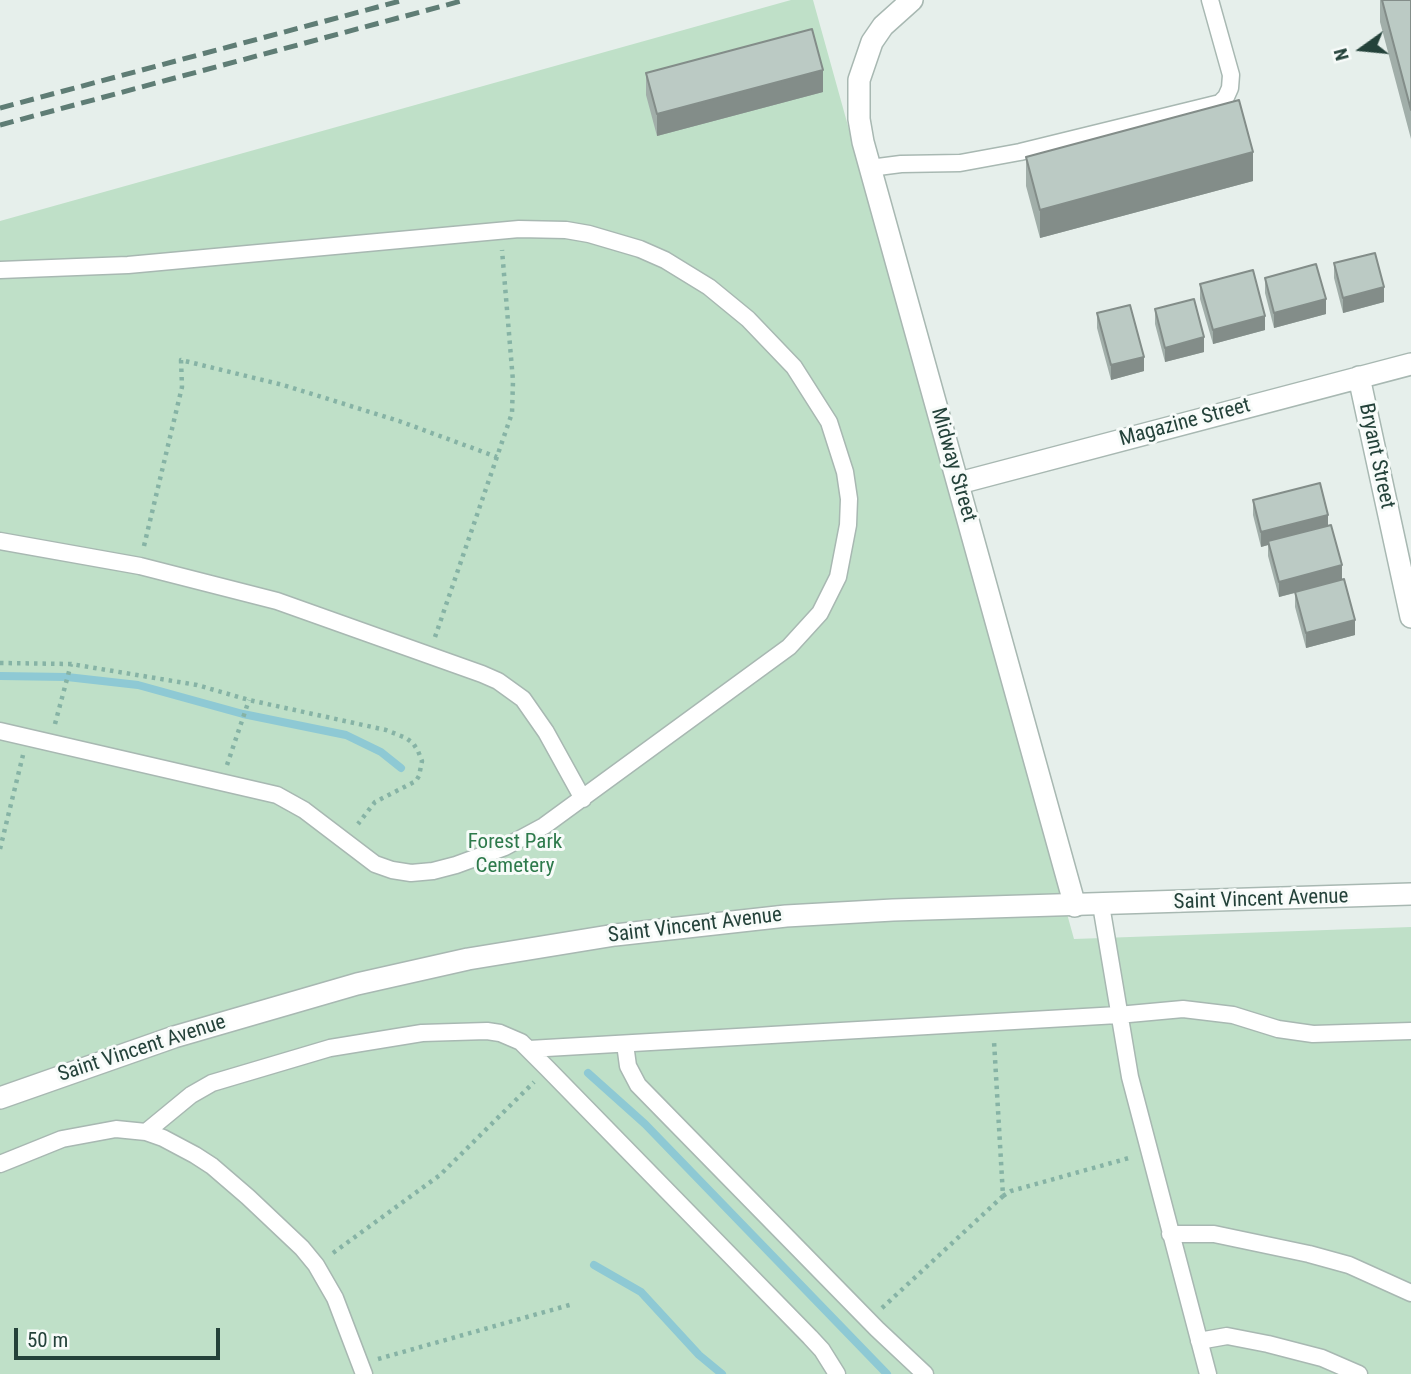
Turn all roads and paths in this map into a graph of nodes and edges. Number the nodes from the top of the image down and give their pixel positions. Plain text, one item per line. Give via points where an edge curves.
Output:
1 (912, 0) edge
2 (1210, 0) edge
3 (870, 168) junction
4 (500, 231) junction
5 (0, 270) edge
6 (1411, 363) edge
7 (1359, 377) junction
8 (497, 457) junction
9 (958, 483) junction
10 (0, 541) edge
11 (139, 566) junction
12 (1411, 617) edge
13 (429, 654) junction
14 (0, 663) edge
15 (71, 664) junction
16 (249, 700) junction
17 (61, 702) dead end
18 (0, 731) edge
19 (27, 737) junction
20 (222, 782) junction
21 (583, 799) junction
22 (345, 842) junction
23 (0, 849) edge
24 (1411, 894) edge
25 (1101, 905) junction
26 (1075, 906) junction
27 (1118, 1015) junction
28 (993, 1022) junction
29 (1411, 1031) edge
30 (625, 1044) junction
31 (528, 1049) junction
32 (547, 1068) junction
33 (0, 1098) edge
34 (146, 1132) junction
35 (1149, 1152) junction
36 (0, 1164) edge
37 (1003, 1196) junction
38 (1170, 1234) junction
39 (316, 1265) junction
40 (1411, 1293) edge
41 (573, 1304) dead end
42 (869, 1320) junction
43 (1199, 1340) junction
44 (362, 1369) edge
45 (837, 1374) edge
46 (925, 1374) edge
47 (1208, 1374) edge
48 (1359, 1374) edge

1 - 3 street, Midway Street via 883,26 864,61 858,89 859,120
2 - 3 lane via 1231,75 1230,88 1220,103 996,157
3 - 9 street, Midway Street
4 - 5 lane via 128,265
4 - 8 path via 514,398
4 - 21 lane via 542,228 589,234 665,260 709,287 794,366 829,422 849,499 838,577 820,612 789,647
6 - 7 street, Magazine Street
7 - 9 street, Magazine Street
7 - 12 street, Bryant Street
8 - 11 path via 283,385 181,360 182,387
8 - 13 path
9 - 26 street, Midway Street
10 - 11 lane
11 - 13 lane via 276,601
13 - 21 lane via 498,681 523,699
14 - 15 path
15 - 16 path via 197,685
15 - 17 path
16 - 20 path
16 - 22 path via 394,732 413,743 422,761 416,781 375,802
18 - 19 lane
19 - 20 lane
19 - 23 path
20 - 22 lane via 292,802
21 - 22 lane via 505,847 433,871 392,870 375,864
24 - 25 street, Saint Vincent Avenue
25 - 26 street, Saint Vincent Avenue
25 - 27 lane
26 - 33 street, Saint Vincent Avenue via 752,919 468,959 222,1022
27 - 28 lane
27 - 29 lane via 1183,1009 1233,1015 1313,1034
27 - 35 lane
28 - 30 lane
28 - 37 path
30 - 31 lane
30 - 42 lane via 628,1066 638,1085
31 - 32 lane
31 - 34 lane via 510,1037 487,1031 422,1032 344,1045 212,1083
32 - 39 path via 440,1175
32 - 45 lane via 810,1337
34 - 36 lane via 116,1129 79,1135
34 - 39 lane via 212,1166
35 - 37 path
35 - 38 lane
37 - 42 path
38 - 40 lane via 1214,1234 1289,1249 1349,1265
38 - 43 lane
39 - 44 lane via 335,1298
41 - 44 path
42 - 46 lane
43 - 47 lane
43 - 48 lane via 1227,1336 1268,1344

